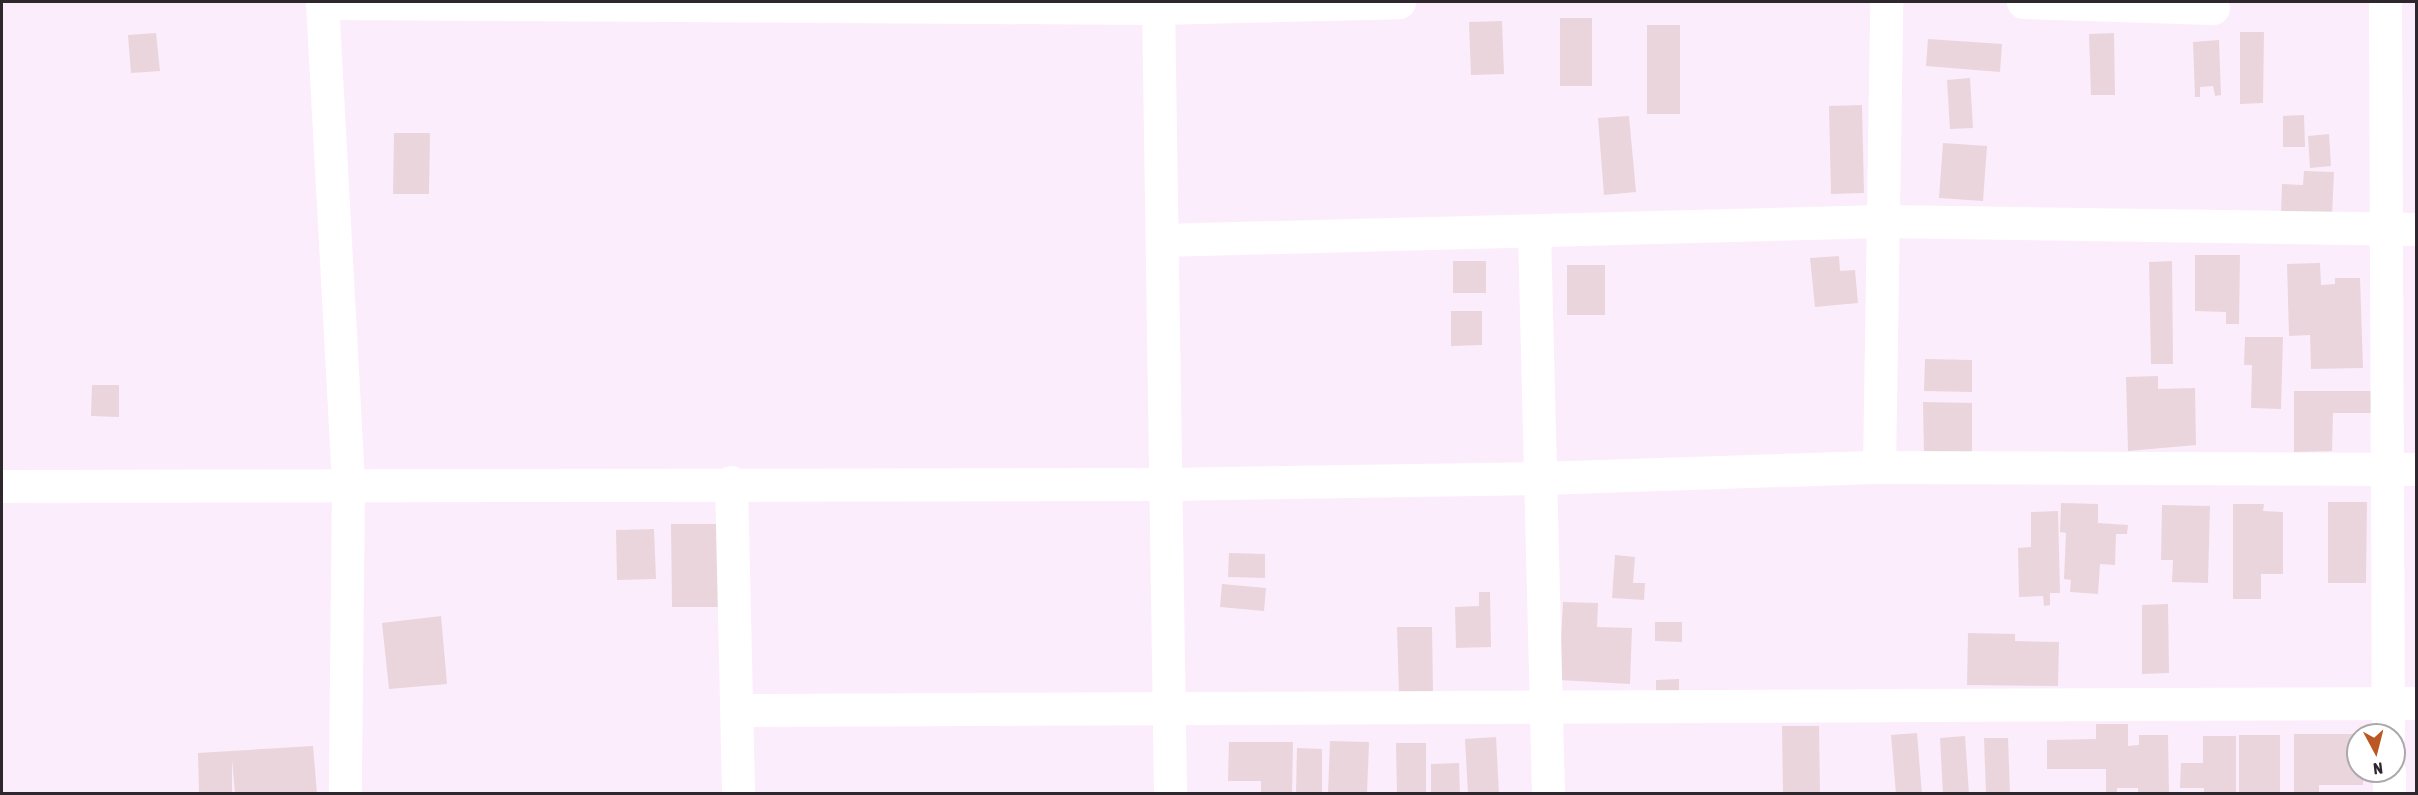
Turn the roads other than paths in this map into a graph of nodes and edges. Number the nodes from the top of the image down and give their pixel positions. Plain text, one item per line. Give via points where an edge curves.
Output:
1 (322, 2) edge
2 (1399, 2) edge
3 (1887, 2) edge
4 (2023, 2) edge
5 (2385, 2) edge
6 (1158, 5) edge
7 (2213, 8) dead end
8 (1883, 221) junction
9 (2401, 228) edge
10 (1534, 232) junction
11 (1162, 240) junction
12 (1879, 467) junction
13 (2402, 469) edge
14 (1540, 478) junction
15 (731, 482) junction
16 (1165, 484) junction
17 (2, 486) edge
18 (348, 486) junction
19 (2402, 703) edge
20 (1545, 707) junction
21 (1168, 708) junction
22 (738, 710) junction
23 (2393, 723) edge
24 (345, 794) edge
25 (738, 794) edge
26 (1170, 794) edge
27 (1548, 794) edge

1 - 6 street
1 - 18 street
2 - 6 street
3 - 8 street
4 - 7 street
5 - 9 street
6 - 11 street
8 - 9 street
8 - 10 street
8 - 12 street
9 - 13 street
10 - 11 street
10 - 14 street
11 - 16 street
12 - 13 street
12 - 14 street
13 - 19 street
14 - 16 street
14 - 20 street
15 - 16 street
15 - 18 street
15 - 22 street
16 - 21 street
17 - 18 street
18 - 24 street
19 - 20 street
19 - 23 street
20 - 21 street
20 - 27 street
21 - 22 street
21 - 26 street
22 - 25 street

